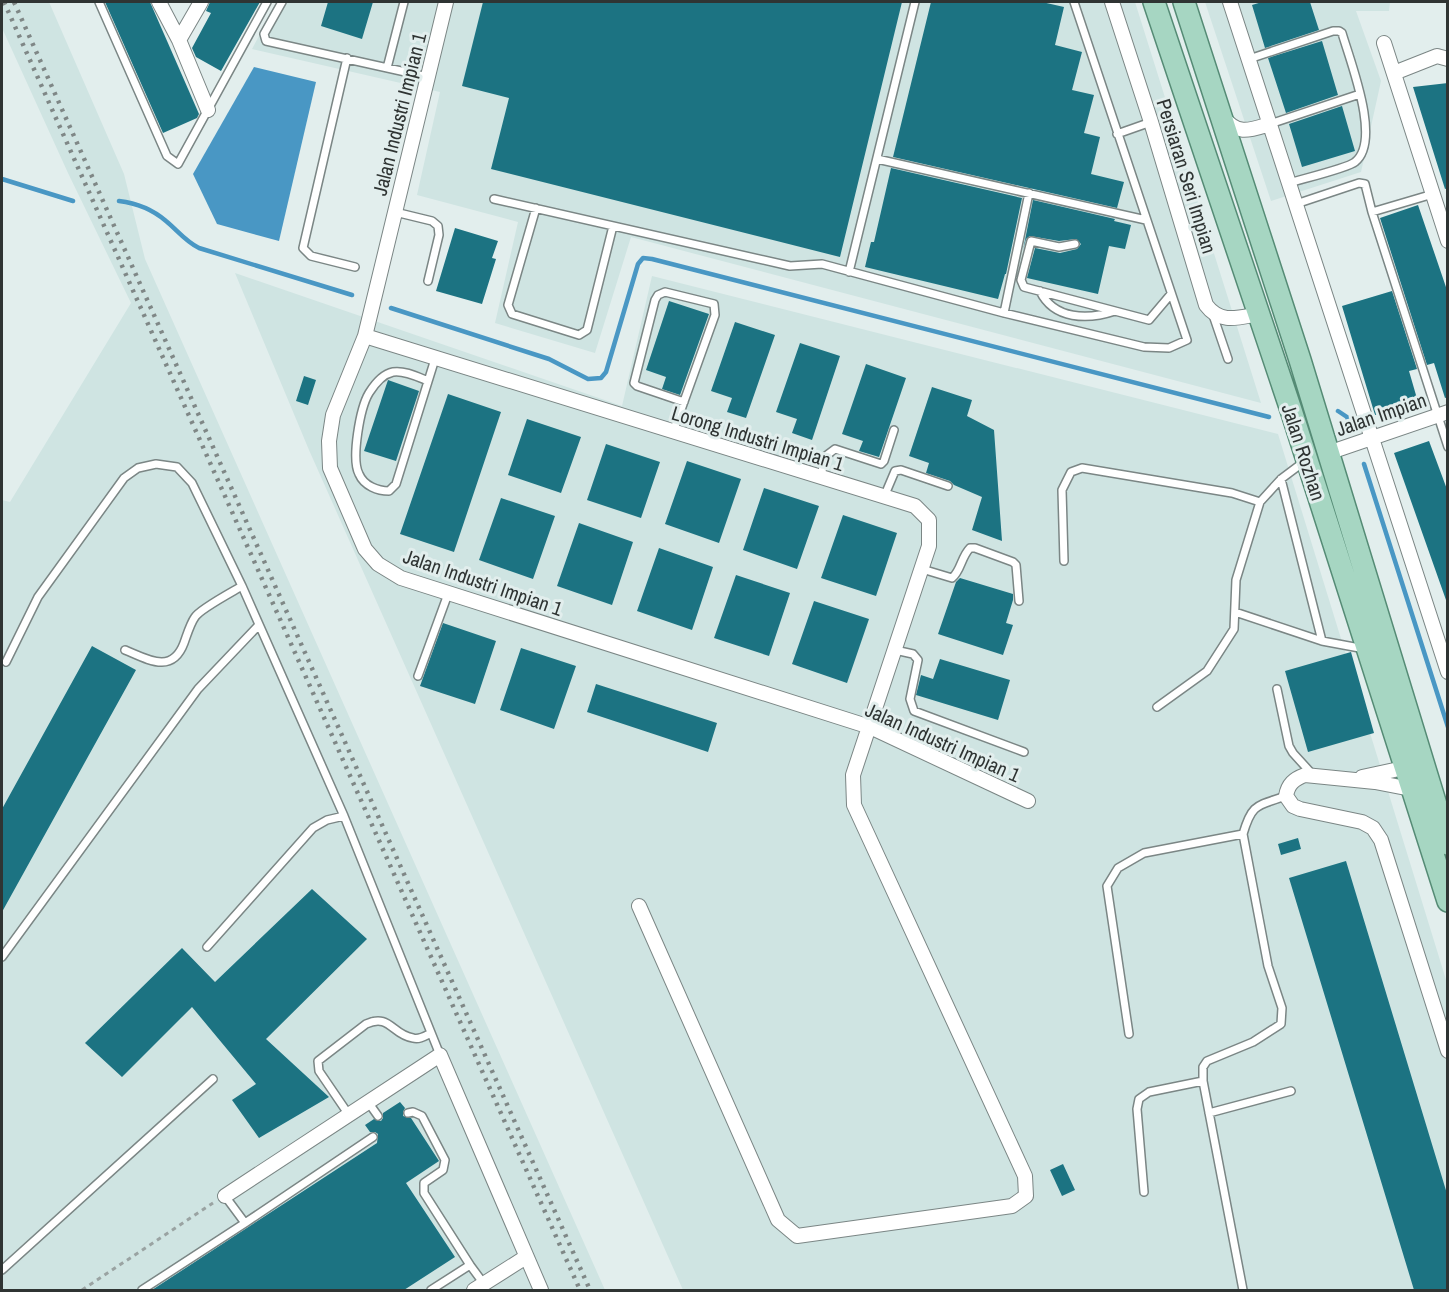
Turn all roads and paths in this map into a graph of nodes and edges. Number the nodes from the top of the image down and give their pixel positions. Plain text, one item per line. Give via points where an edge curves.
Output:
1 (99, 2) edge
2 (159, 2) edge
3 (201, 2) edge
4 (267, 2) edge
5 (282, 2) edge
6 (404, 2) edge
7 (446, 2) edge
8 (915, 2) edge
9 (1072, 2) edge
10 (1112, 2) edge
11 (1154, 2) edge
12 (1184, 2) edge
13 (1230, 2) edge
14 (179, 40) junction
15 (1384, 43) dead end
16 (347, 58) junction
17 (1249, 59) junction
18 (1448, 59) edge
19 (387, 68) junction
20 (1394, 73) junction
21 (428, 77) junction
22 (1360, 94) junction
23 (208, 110) junction
24 (1220, 114) junction
25 (1151, 122) junction
26 (1270, 124) junction
27 (1247, 131) junction
28 (1117, 134) junction
29 (877, 159) junction
30 (1235, 163) junction
31 (1289, 183) junction
32 (1029, 194) junction
33 (1433, 195) junction
34 (494, 199) dead end
35 (1296, 204) junction
36 (536, 208) junction
37 (395, 212) junction
38 (1372, 212) junction
39 (1146, 220) junction
40 (613, 226) junction
41 (1447, 235) edge
42 (1075, 244) dead end
43 (355, 267) dead end
44 (849, 272) junction
45 (428, 281) dead end
46 (1040, 291) junction
47 (1171, 294) junction
48 (1115, 311) junction
49 (1004, 313) junction
50 (1258, 314) junction
51 (1214, 315) junction
52 (365, 336) junction
53 (435, 359) junction
54 (1228, 359) dead end
55 (428, 381) junction
56 (684, 402) junction
57 (1442, 413) edge
58 (894, 430) dead end
59 (673, 433) junction
60 (1372, 438) junction
61 (1448, 447) edge
62 (1328, 453) junction
63 (1307, 460) junction
64 (820, 477) junction
65 (1281, 479) junction
66 (948, 486) dead end
67 (884, 497) junction
68 (1260, 502) junction
69 (1064, 561) dead end
70 (922, 569) junction
71 (242, 586) junction
72 (448, 594) junction
73 (1019, 601) dead end
74 (1235, 612) junction
75 (258, 626) junction
76 (1322, 641) junction
77 (125, 650) dead end
78 (896, 650) junction
79 (1367, 650) junction
80 (6, 662) dead end
81 (1448, 672) edge
82 (418, 676) dead end
83 (1277, 689) dead end
84 (1157, 707) dead end
85 (870, 727) junction
86 (1024, 752) dead end
87 (1313, 775) junction
88 (1351, 779) junction
89 (1408, 781) junction
90 (1286, 796) junction
91 (1433, 796) junction
92 (1028, 801) dead end
93 (1448, 815) edge
94 (344, 816) junction
95 (1243, 834) junction
96 (1448, 844) edge
97 (1446, 896) edge
98 (639, 906) dead end
99 (207, 946) dead end
100 (2, 957) edge
101 (431, 1034) junction
102 (1129, 1034) dead end
103 (1448, 1051) edge
104 (440, 1055) junction
105 (213, 1079) dead end
106 (1203, 1081) junction
107 (1291, 1091) dead end
108 (368, 1102) junction
109 (408, 1113) dead end
110 (1209, 1113) junction
111 (349, 1115) junction
112 (378, 1116) dead end
113 (373, 1137) dead end
114 (1144, 1192) dead end
115 (225, 1196) junction
116 (245, 1224) junction
117 (526, 1257) junction
118 (470, 1265) junction
119 (2, 1270) edge
120 (479, 1287) edge
121 (82, 1290) edge
122 (142, 1290) edge
123 (431, 1290) edge
124 (541, 1290) edge
125 (1243, 1290) edge

1 - 23 lane via 167,156 178,164
2 - 14 street
3 - 14 street
4 - 23 lane
5 - 16 lane via 264,34 266,41
6 - 19 lane
7 - 21 street, Jalan Industri Impian 1
8 - 29 lane
9 - 28 lane
10 - 25 street, Persiaran Seri Impian
11 - 50 main road, Jalan Rozhan
12 - 24 main road, Jalan Rozhan
13 - 17 street
14 - 23 street
15 - 20 street
16 - 19 lane
16 - 43 lane via 303,248 311,256
17 - 22 lane via 1339,31
17 - 26 street
18 - 20 street via 1437,56
19 - 21 lane
20 - 33 street
21 - 37 street, Jalan Industri Impian 1
22 - 26 lane
22 - 31 lane via 1366,140 1362,155 1354,163
24 - 27 street via 1229,125
24 - 30 main road, Jalan Rozhan
25 - 28 lane
25 - 51 street, Persiaran Seri Impian via 1206,305
26 - 27 street
26 - 31 street
27 - 30 street
28 - 39 lane
29 - 32 lane
29 - 44 lane
30 - 62 main road, Jalan Rozhan
31 - 35 street
32 - 39 lane
32 - 49 lane
33 - 38 lane
33 - 41 street
34 - 36 lane
35 - 38 lane via 1363,183
35 - 60 street
36 - 40 lane
36 - 40 lane via 508,309 512,314 579,336 587,330
37 - 45 lane via 438,226
37 - 52 street, Jalan Industri Impian 1
38 - 57 lane
39 - 47 lane
40 - 44 lane via 790,266 822,264
42 - 46 lane via 1059,247 1031,241 1022,280 1024,287
44 - 49 lane
46 - 48 lane
46 - 48 lane via 1045,302 1068,315 1102,316
47 - 48 lane via 1149,320
47 - 49 lane via 1187,340 1169,348 1144,347
50 - 51 street via 1237,318
50 - 63 main road, Jalan Rozhan
51 - 54 lane, Persiaran Seri Impian
52 - 53 street, Lorong Industri Impian 1
52 - 72 street, Jalan Industri Impian 1 via 333,415 330,468 365,549 378,564 401,578
53 - 55 lane
53 - 59 street, Lorong Industri Impian 1
55 - 55 lane via 400,371 391,372 368,394 356,459 359,476 376,490 389,491 396,484
56 - 56 lane via 634,383 655,300 665,292 714,304 716,309
56 - 59 lane
57 - 60 street, Jalan Impian
57 - 61 lane
58 - 64 lane via 881,464 835,449 827,455
59 - 64 street, Lorong Industri Impian 1
60 - 62 street, Jalan Impian
60 - 81 street
62 - 63 main road
62 - 91 main road, Jalan Rozhan
63 - 65 lane
63 - 79 main road, Jalan Rozhan
64 - 67 street, Lorong Industri Impian 1
65 - 68 lane
65 - 76 lane
66 - 67 lane via 895,471
67 - 70 street, Lorong Industri Impian 1 via 915,506 929,520 929,546
68 - 69 lane via 1232,493 1082,468 1071,472 1062,490
68 - 74 lane via 1236,580
70 - 73 lane via 952,578 966,552 975,548 1016,565
70 - 78 street, Lorong Industri Impian 1
71 - 75 lane
71 - 77 lane via 195,615 182,650 172,659 156,663
71 - 80 lane via 192,483 177,467 156,464 138,468 124,478 38,597
72 - 82 lane
72 - 85 street, Jalan Industri Impian 1
74 - 76 lane
74 - 84 lane via 1234,629 1207,670
75 - 94 lane
75 - 100 lane via 198,689
76 - 79 lane
78 - 85 street, Lorong Industri Impian 1
78 - 86 lane via 913,654 918,660 910,699 914,711
79 - 89 main road, Jalan Rozhan
83 - 87 lane via 1289,746
85 - 92 street, Jalan Industri Impian 1
85 - 98 street, Lorong Industri Impian 1 via 853,775 854,805 1025,1176 1026,1196 1012,1206 797,1236 778,1220
87 - 88 street
87 - 90 street via 1295,778
88 - 89 street
88 - 89 street
89 - 97 main road, Jalan Rozhan via 1418,791 1434,838 1447,880
90 - 95 lane via 1258,806 1249,814
90 - 103 street via 1293,806 1362,822 1382,840
91 - 93 main road
91 - 96 main road, Jalan Rozhan
94 - 99 lane via 313,828
94 - 101 lane
95 - 102 lane via 1144,853 1118,868 1107,886
95 - 106 lane via 1268,966 1282,1008 1281,1024 1253,1042 1207,1061
101 - 104 lane
101 - 111 lane via 412,1038 384,1021 375,1020 318,1061 319,1071
104 - 108 street
104 - 117 street
105 - 119 lane
106 - 110 lane
106 - 114 lane via 1149,1092 1139,1099
107 - 110 lane
108 - 111 street
108 - 112 lane
109 - 118 lane via 422,1116 445,1160 443,1170 423,1187
110 - 125 lane
111 - 115 street
113 - 116 lane
115 - 116 lane
115 - 121 path
116 - 122 lane
117 - 120 street
117 - 124 street
118 - 120 lane
118 - 123 lane

